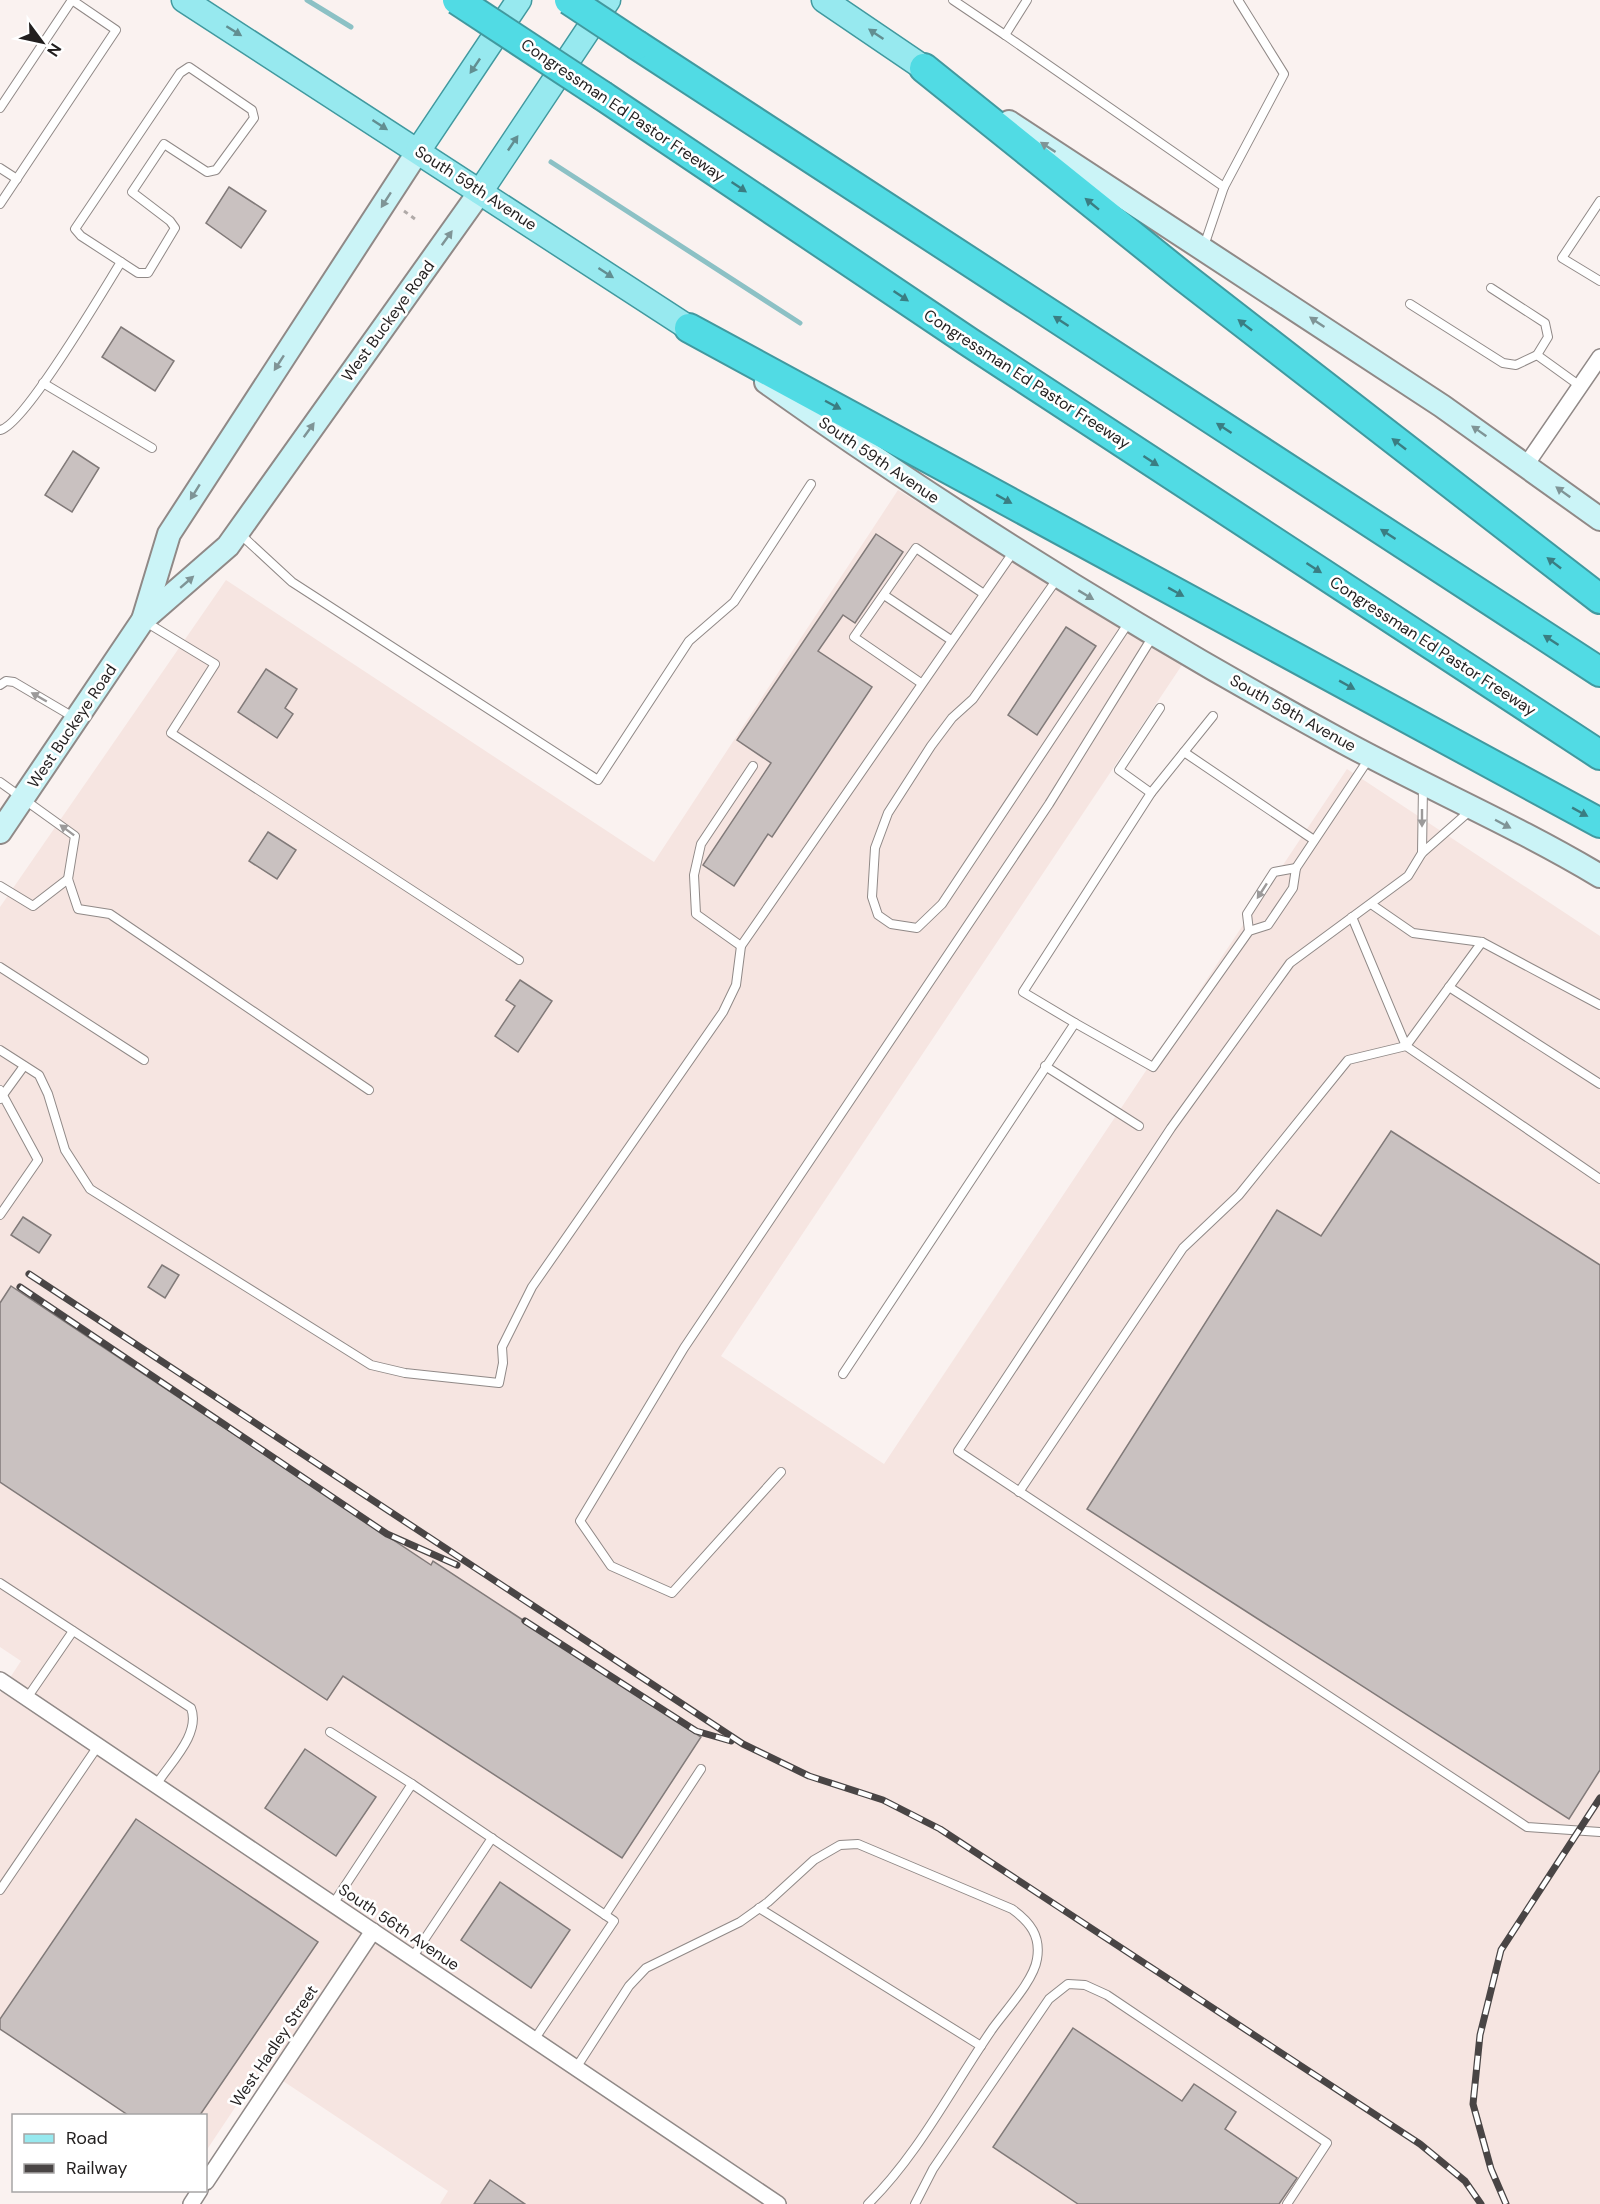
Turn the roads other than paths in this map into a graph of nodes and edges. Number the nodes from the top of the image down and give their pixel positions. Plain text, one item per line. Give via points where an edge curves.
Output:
1 (72, 0) edge
2 (184, 0) edge
3 (457, 0) edge
4 (519, 0) edge
5 (569, 0) edge
6 (608, 0) edge
7 (824, 0) edge
8 (953, 0) edge
9 (1027, 0) edge
10 (1238, 0) edge
11 (1005, 35) junction
12 (924, 68) junction
13 (0, 108) edge
14 (418, 151) junction
15 (0, 168) edge
16 (17, 179) junction
17 (1224, 187) junction
18 (480, 192) junction
19 (1600, 201) edge
20 (0, 204) edge
21 (1203, 248) junction
22 (121, 262) junction
23 (1600, 282) edge
24 (1491, 288) dead end
25 (1410, 304) dead end
26 (689, 328) junction
27 (1537, 355) junction
28 (1600, 357) edge
29 (43, 383) junction
30 (1580, 386) junction
31 (0, 430) edge
32 (152, 448) dead end
33 (1526, 465) junction
34 (812, 484) dead end
35 (1600, 519) edge
36 (238, 532) junction
37 (1015, 550) junction
38 (1058, 578) junction
39 (984, 594) junction
40 (884, 595) junction
41 (1600, 599) edge
42 (143, 621) junction
43 (1129, 621) junction
44 (1154, 635) junction
45 (951, 640) junction
46 (1600, 672) edge
47 (921, 683) junction
48 (0, 685) edge
49 (1160, 708) dead end
50 (1214, 716) dead end
51 (76, 719) junction
52 (1184, 752) junction
53 (1600, 755) edge
54 (1371, 756) junction
55 (753, 766) dead end
56 (0, 782) edge
57 (1423, 782) junction
58 (1151, 793) junction
59 (24, 798) junction
60 (1473, 808) junction
61 (1600, 823) edge
62 (0, 832) edge
63 (1314, 840) junction
64 (1422, 853) junction
65 (1296, 868) junction
66 (1600, 876) edge
67 (68, 879) junction
68 (0, 886) edge
69 (1371, 904) junction
70 (1352, 917) junction
71 (1249, 931) junction
72 (1482, 942) junction
73 (741, 946) junction
74 (519, 960) dead end
75 (0, 967) edge
76 (1449, 987) junction
77 (1600, 1005) edge
78 (1075, 1023) junction
79 (1406, 1046) junction
80 (0, 1050) edge
81 (144, 1060) dead end
82 (24, 1066) junction
83 (1045, 1066) junction
84 (1600, 1084) edge
85 (369, 1090) dead end
86 (1, 1094) edge
87 (1139, 1126) dead end
88 (1600, 1179) edge
89 (0, 1215) edge
90 (843, 1374) dead end
91 (781, 1472) dead end
92 (1019, 1492) junction
93 (0, 1583) edge
94 (73, 1631) junction
95 (0, 1680) edge
96 (27, 1698) junction
97 (330, 1732) dead end
98 (98, 1746) junction
99 (701, 1769) dead end
100 (412, 1784) junction
101 (156, 1785) junction
102 (1600, 1832) edge
103 (492, 1838) junction
104 (0, 1890) edge
105 (333, 1904) junction
106 (759, 1908) junction
107 (605, 1915) junction
108 (373, 1931) junction
109 (412, 1958) junction
110 (534, 2040) junction
111 (981, 2046) junction
112 (576, 2068) junction
113 (207, 2180) edge
114 (778, 2204) edge
115 (868, 2204) edge
116 (915, 2204) edge
117 (1287, 2204) edge

1 - 13 lane
1 - 16 lane via 116,30
2 -> 14 main road, South 59th Avenue
3 -> 53 highway, Congressman Ed Pastor Freeway, bridge via 969,342
4 -> 14 main road, West Buckeye Road
46 -> 5 highway, bridge
18 -> 6 main road, West Buckeye Road
12 -> 7 main road
8 - 11 lane
9 - 11 lane
10 - 17 lane via 1284,74
11 - 17 lane
21 -> 12 main road
41 -> 12 highway via 1184,278
14 - 18 main road, South 59th Avenue
14 -> 42 main road, West Buckeye Road via 169,534
15 - 16 lane
16 - 20 lane
17 - 21 lane
18 -> 26 main road, South 59th Avenue
36 -> 18 main road, West Buckeye Road
19 - 23 lane via 1562,258
33 -> 21 main road
22 - 22 lane via 138,273 148,273 175,228 132,192 164,144 207,172 216,170 254,118 252,110 189,67 180,72 75,229
22 - 29 lane
24 - 27 lane via 1545,322 1548,337
25 - 27 lane via 1503,363 1516,365
26 - 37 main road, South 59th Avenue
26 -> 61 highway
27 - 30 lane
28 - 30 street
29 - 31 lane via 16,418
29 - 32 lane
30 - 33 street
35 -> 33 main road
34 - 36 lane via 734,602 689,641 598,780 292,582
42 -> 36 main road, West Buckeye Road via 228,546
37 - 38 main road, South 59th Avenue
37 - 39 lane
38 -> 43 main road, South 59th Avenue
38 - 43 lane via 973,699 931,746 888,813 875,848 872,897 878,915 891,924 917,928 942,904
39 - 40 lane via 916,549
39 - 45 lane
40 - 45 lane
40 - 47 lane via 854,637
42 - 51 main road, West Buckeye Road
42 - 74 lane via 215,664 171,733
43 - 44 main road, South 59th Avenue
44 - 54 main road, South 59th Avenue
44 - 91 lane via 1049,804 684,1348 580,1521 611,1566 672,1593
45 - 47 lane
47 - 73 lane
51 -> 48 lane via 14,682
49 - 58 lane via 1119,770
50 - 52 lane
51 - 59 main road, West Buckeye Road
52 - 58 lane
52 - 63 lane
54 - 57 main road, South 59th Avenue
54 - 63 lane
55 - 73 lane via 701,843 694,874 696,914
56 - 59 lane
57 - 60 main road, South 59th Avenue
57 -> 64 lane
58 - 78 lane via 1023,992
59 - 62 main road, West Buckeye Road
67 -> 59 lane via 75,836
60 - 64 lane
60 -> 66 main road, South 59th Avenue
63 - 65 lane
64 - 69 lane via 1408,876
65 - 71 lane via 1293,888 1268,925
65 -> 71 lane via 1274,872 1246,914
67 - 68 lane via 33,906
67 - 85 lane via 78,909 110,914
69 - 70 lane
69 - 72 lane via 1413,933
70 - 79 lane
70 - 92 lane via 1290,963 1172,1128 958,1451
71 - 78 lane via 1153,1067
72 - 76 lane
72 - 77 lane
73 - 82 lane via 736,985 723,1012 532,1287 502,1347 499,1383 405,1373 371,1365 90,1189 65,1150 39,1075
75 - 81 lane
76 - 79 lane
76 - 84 lane
78 - 83 lane
79 - 88 lane
79 - 92 lane via 1348,1060 1239,1195 1182,1248
80 - 82 lane
82 - 86 lane
83 - 87 lane
83 - 90 lane
86 - 89 lane via 38,1160
92 - 102 lane via 1527,1827
93 - 94 lane
94 - 96 lane
94 - 101 lane via 191,1708 195,1718 193,1729
95 - 96 street, South 56th Avenue
96 - 98 street, South 56th Avenue
97 - 100 lane
98 - 101 street, South 56th Avenue
98 - 104 lane
99 - 107 lane
100 - 103 lane
100 - 105 lane
101 - 105 street, South 56th Avenue
103 - 107 lane
103 - 109 lane
105 - 108 street, South 56th Avenue
106 - 111 lane
106 - 111 lane via 814,1860 840,1845 858,1844 1012,1909 1028,1921 1038,1941 1037,1961
106 - 112 lane via 740,1922 646,1968 629,1986
107 - 110 lane via 614,1921
108 - 109 street, South 56th Avenue
108 - 113 street, West Hadley Street
109 - 110 street, South 56th Avenue
110 - 112 street, South 56th Avenue
111 - 115 lane via 893,2177
112 - 114 street, South 56th Avenue
116 - 117 lane via 933,2169 1048,1999 1068,1984 1085,1985 1107,1995 1327,2143

